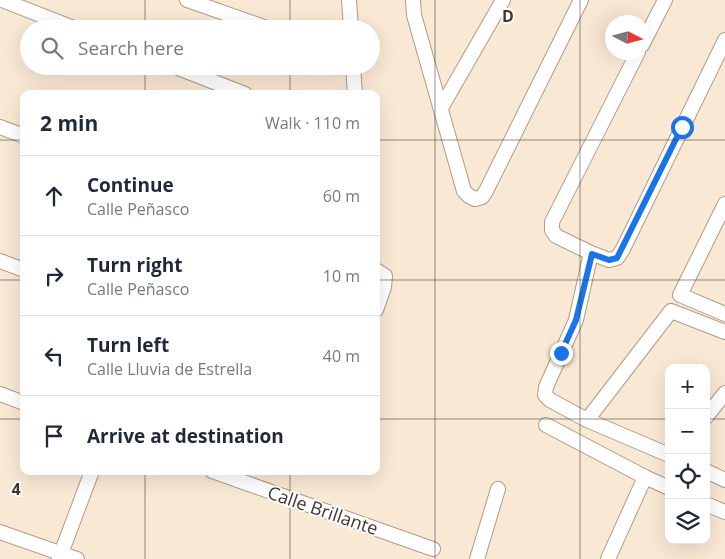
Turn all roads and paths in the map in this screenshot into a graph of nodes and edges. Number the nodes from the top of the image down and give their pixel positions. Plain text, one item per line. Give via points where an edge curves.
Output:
1 (2, 0) edge
2 (188, 0) edge
3 (350, 0) edge
4 (413, 0) edge
5 (503, 0) edge
6 (582, 0) edge
7 (665, 0) edge
8 (53, 20) edge
9 (245, 20) edge
10 (351, 20) edge
11 (650, 29) edge
12 (725, 40) edge
13 (634, 60) edge
14 (196, 75) edge
15 (354, 75) edge
16 (235, 90) edge
17 (355, 90) edge
18 (441, 108) junction
19 (0, 127) edge
20 (20, 134) edge
21 (725, 204) edge
22 (592, 254) junction
23 (0, 262) edge
24 (20, 269) edge
25 (380, 273) edge
26 (680, 295) junction
27 (380, 298) edge
28 (671, 310) junction
29 (725, 314) edge
30 (725, 332) edge
31 (725, 393) edge
32 (0, 394) edge
33 (20, 402) edge
34 (710, 412) edge
35 (588, 420) junction
36 (546, 425) dead end
37 (667, 454) edge
38 (710, 474) edge
39 (91, 475) edge
40 (223, 475) edge
41 (644, 477) junction
42 (725, 480) edge
43 (665, 486) edge
44 (498, 489) dead end
45 (710, 506) edge
46 (725, 512) edge
47 (0, 532) edge
48 (433, 549) dead end
49 (61, 556) edge
50 (76, 559) edge
51 (477, 559) edge
52 (608, 559) edge

1 - 8 street
2 - 9 street
3 - 10 street
4 - 18 street via 414,15
5 - 18 street
6 - 18 street via 482,197 475,199 464,191
7 - 11 street
12 - 22 street via 623,249 617,258 609,260
13 - 22 street via 552,222 556,236
14 - 16 street
15 - 17 street
19 - 20 street
21 - 26 street
22 - 35 street via 576,320 545,395
23 - 24 street
25 - 27 street via 384,287
26 - 28 street
26 - 29 street
28 - 30 street
28 - 35 street
31 - 34 street
32 - 33 street
35 - 37 street
36 - 41 street
38 - 42 street
39 - 49 street
40 - 48 street, Calle Brillante
41 - 43 street
41 - 52 street
44 - 51 street
45 - 46 street
47 - 49 street
49 - 50 street

